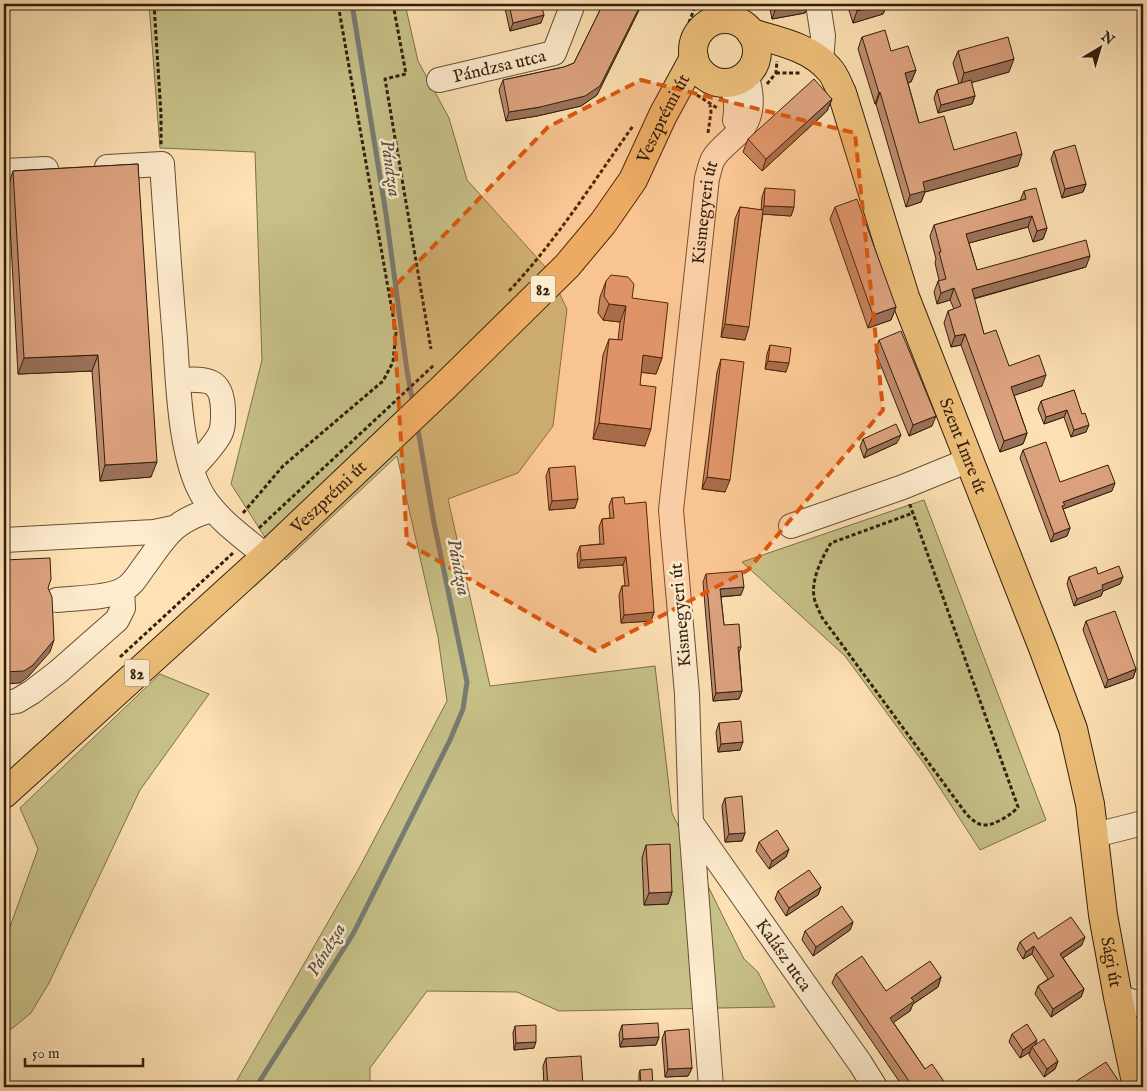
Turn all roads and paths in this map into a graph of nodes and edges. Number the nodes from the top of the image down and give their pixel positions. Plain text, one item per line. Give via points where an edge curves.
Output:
1 (154, 4) edge
2 (338, 4) edge
3 (392, 4) edge
4 (818, 4) edge
5 (567, 8) edge
6 (721, 12) edge
7 (749, 21) edge
8 (694, 58) junction
9 (821, 62) junction
10 (736, 75) junction
11 (439, 80) dead end
12 (638, 120) dead end
13 (162, 164) junction
14 (4, 171) edge
15 (633, 180) junction
16 (502, 298) dead end
17 (431, 349) dead end
18 (441, 358) dead end
19 (438, 376) junction
20 (178, 380) junction
21 (399, 413) junction
22 (969, 460) junction
23 (192, 469) junction
24 (903, 487) junction
25 (212, 510) junction
26 (913, 513) junction
27 (791, 526) dead end
28 (4, 540) edge
29 (150, 541) junction
30 (248, 541) junction
31 (122, 591) junction
32 (58, 600) dead end
33 (115, 662) dead end
34 (4, 703) edge
35 (5, 790) edge
36 (1143, 823) edge
37 (691, 824) junction
38 (1095, 835) junction
39 (1118, 997) junction
40 (1143, 1005) edge
41 (710, 1087) edge
42 (875, 1087) edge
43 (1137, 1087) edge

1 - 13 path
2 - 30 path via 396,333 394,362 383,381 283,466
3 - 17 path via 406,74 385,79
4 - 9 street via 823,36
5 - 11 street, Pándzsa utca via 554,53
6 - 7 main road, 82 via 724,19
6 - 8 main road, 82 via 696,36
7 - 9 main road, Szent Imre út
7 - 10 main road via 756,52
8 - 10 main road via 703,74 710,79
8 - 15 main road, Veszprémi út / 82
9 - 10 main road via 802,56 778,55
9 - 22 main road, Szent Imre út via 829,69 842,93 905,298
10 - 15 main road, Veszprémi út / 82 via 708,84 688,97 658,152
10 - 37 street, Kismegyeri út via 732,87 735,120 713,159 707,178 671,510 688,694
12 - 16 path via 563,227
13 - 14 street
13 - 20 street
15 - 19 main road, Veszprémi út / 82 via 567,266
18 - 19 path
19 - 21 main road, Veszprémi út / 82
19 - 21 path
20 - 23 street via 186,450
20 - 23 street via 206,380 218,387 222,398 220,435
21 - 30 main road, Veszprémi út / 82
21 - 30 path
22 - 24 street
22 - 38 main road, Szent Imre út via 1073,729
23 - 25 street
24 - 26 path
24 - 27 street
25 - 29 street via 196,514
25 - 30 street
26 - 26 path via 831,543 816,577 814,596 821,616 967,815 986,826 1012,814 1018,807
28 - 29 street
29 - 31 street via 134,581
30 - 33 path
30 - 35 main road, Veszprémi út / 82
31 - 32 street
31 - 34 street via 123,608 117,620 32,692 17,701
36 - 38 street
37 - 41 street, Kismegyeri út
37 - 42 street, Kalász utca
38 - 39 main road, Sági út via 1103,915
39 - 40 street
39 - 43 main road, Sági út

